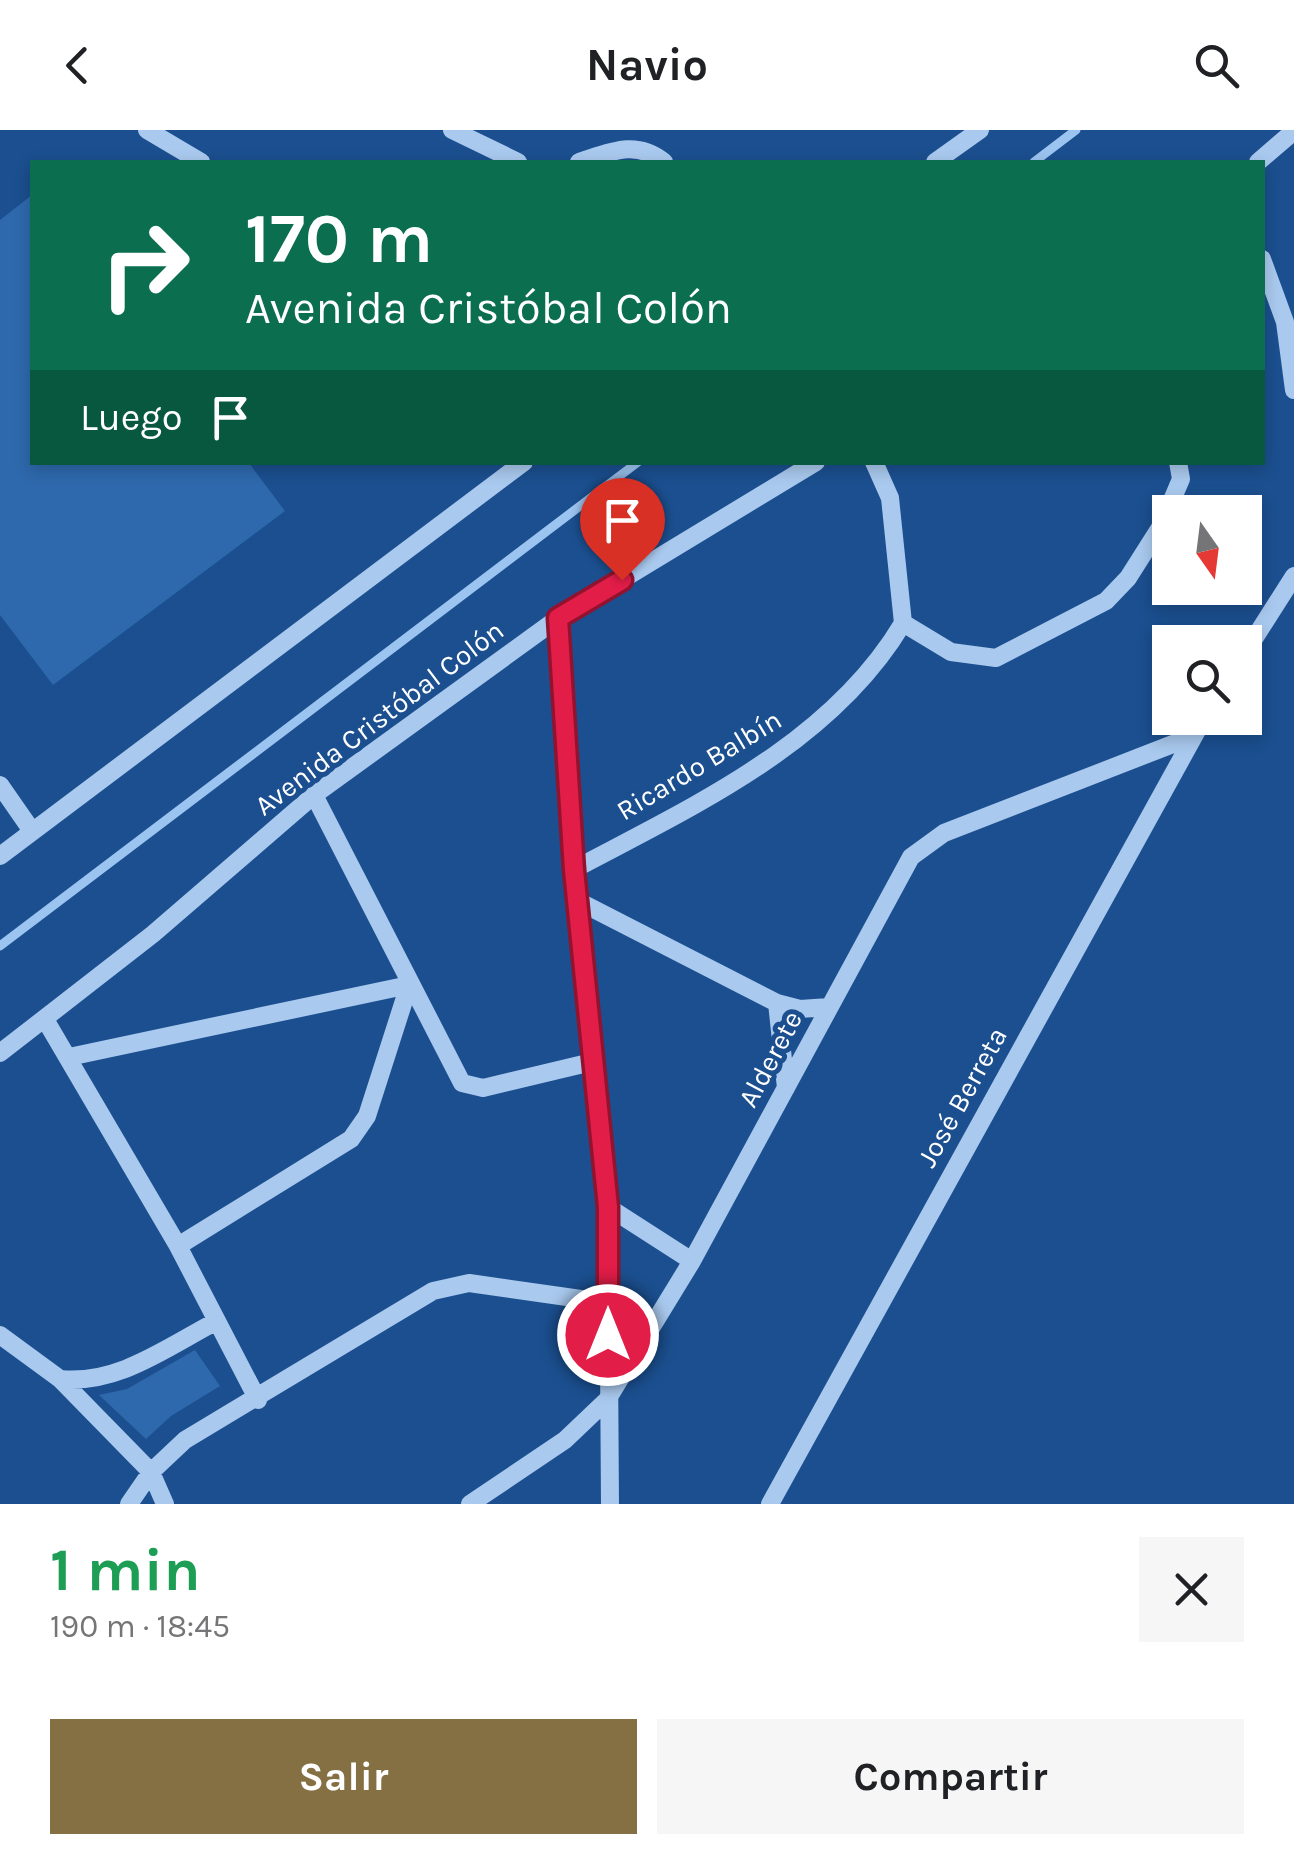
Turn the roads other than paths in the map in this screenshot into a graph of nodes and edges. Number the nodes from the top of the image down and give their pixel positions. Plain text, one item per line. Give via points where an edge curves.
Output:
1 (147, 130) edge
2 (452, 130) edge
3 (980, 130) edge
4 (1294, 131) edge
5 (198, 160) edge
6 (514, 160) edge
7 (585, 160) edge
8 (661, 160) edge
9 (938, 160) edge
10 (1260, 160) edge
11 (1265, 268) edge
12 (1294, 390) edge
13 (520, 465) edge
14 (811, 465) edge
15 (875, 465) edge
16 (1178, 465) edge
17 (1294, 576) edge
18 (558, 618) junction
19 (904, 623) junction
20 (1262, 626) edge
21 (1191, 737) joint
22 (0, 785) edge
23 (314, 795) junction
24 (32, 831) junction
25 (0, 856) edge
26 (574, 870) junction
27 (576, 900) junction
28 (409, 985) junction
29 (777, 1003) junction
30 (829, 1007) junction
31 (46, 1021) junction
32 (0, 1053) edge
33 (68, 1057) junction
34 (596, 1061) junction
35 (786, 1091) junction
36 (608, 1207) junction
37 (178, 1246) junction
38 (692, 1261) junction
39 (609, 1303) junction
40 (217, 1321) junction
41 (0, 1335) edge
42 (60, 1379) junction
43 (258, 1400) junction
44 (608, 1400) junction
45 (152, 1472) junction
46 (129, 1504) edge
47 (165, 1504) edge
48 (470, 1504) edge
49 (610, 1504) edge
50 (770, 1504) edge

1 - 5 street
2 - 6 street
3 - 9 street
4 - 10 street
7 - 8 street via 628,146
11 - 12 street via 1285,322
13 - 24 street
14 - 18 street, Avenida Cristóbal Colón
15 - 19 street via 890,498
16 - 19 street via 1180,479 1161,526 1106,601 996,658 951,652
17 - 20 street
18 - 23 street, Avenida Cristóbal Colón
18 - 26 street
19 - 26 street, Ricardo Balbín via 884,654 804,734 712,796
21 - 30 street, Alderete via 944,833 911,857
21 - 50 street, José Berreta
22 - 24 street
23 - 28 street
23 - 31 street, Avenida Cristóbal Colón
24 - 25 street
26 - 27 street
27 - 29 street
27 - 34 street
28 - 33 street
28 - 34 street via 462,1083 482,1088
28 - 37 street via 366,1116 351,1139
29 - 30 street via 800,1010
29 - 35 street
30 - 35 street, Alderete
31 - 32 street, Avenida Cristóbal Colón
31 - 33 street
33 - 37 street
34 - 36 street
35 - 38 street, Alderete
36 - 38 street
36 - 39 street
37 - 40 street
38 - 44 street, Alderete
39 - 43 street via 469,1282 433,1290
39 - 44 street
40 - 42 street via 112,1376
40 - 43 street
41 - 42 street
42 - 45 street
43 - 45 street via 185,1440
44 - 48 street, Alderete via 565,1440
44 - 49 street
45 - 46 street
45 - 47 street

